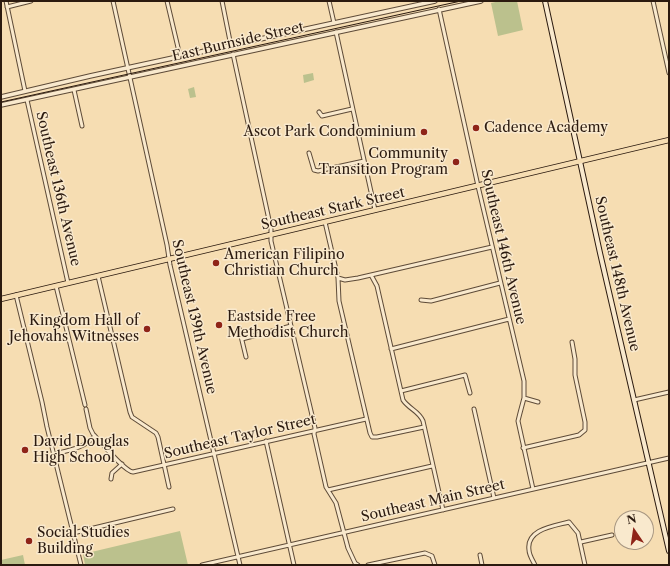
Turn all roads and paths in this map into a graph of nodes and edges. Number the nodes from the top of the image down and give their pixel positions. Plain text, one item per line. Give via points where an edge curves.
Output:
1 (6, 1) edge
2 (31, 1) edge
3 (113, 1) edge
4 (167, 1) edge
5 (222, 1) edge
6 (329, 1) edge
7 (435, 1) edge
8 (481, 1) edge
9 (545, 1) edge
10 (653, 1) edge
11 (7, 7) junction
12 (439, 9) junction
13 (334, 23) junction
14 (336, 32) junction
15 (231, 46) junction
16 (233, 54) junction
17 (180, 56) junction
18 (128, 67) junction
19 (669, 73) edge
20 (130, 78) junction
21 (74, 90) junction
22 (26, 91) junction
23 (1, 97) edge
24 (27, 100) junction
25 (1, 106) edge
26 (352, 109) junction
27 (319, 112) dead end
28 (82, 126) dead end
29 (669, 140) edge
30 (310, 153) dead end
31 (364, 160) junction
32 (580, 162) junction
33 (478, 186) junction
34 (375, 210) junction
35 (325, 222) junction
36 (271, 235) junction
37 (492, 247) junction
38 (169, 259) junction
39 (371, 275) junction
40 (98, 276) junction
41 (338, 278) junction
42 (68, 283) junction
43 (500, 283) junction
44 (56, 286) junction
45 (16, 295) junction
46 (1, 299) edge
47 (421, 300) dead end
48 (509, 319) junction
49 (291, 326) junction
50 (239, 328) dead end
51 (242, 339) junction
52 (572, 342) dead end
53 (391, 348) junction
54 (246, 357) dead end
55 (401, 391) junction
56 (669, 392) edge
57 (470, 393) dead end
58 (524, 398) junction
59 (634, 400) junction
60 (538, 402) dead end
61 (84, 404) dead end
62 (86, 409) dead end
63 (474, 409) dead end
64 (366, 419) junction
65 (424, 427) junction
66 (314, 431) junction
67 (95, 436) junction
68 (266, 442) junction
69 (523, 448) junction
70 (54, 454) junction
71 (214, 454) junction
72 (669, 458) edge
73 (649, 463) junction
74 (122, 464) junction
75 (163, 466) junction
76 (432, 466) junction
77 (111, 480) dead end
78 (169, 487) dead end
79 (533, 489) junction
80 (328, 490) junction
81 (494, 498) junction
82 (173, 509) dead end
83 (443, 510) junction
84 (73, 532) junction
85 (344, 532) junction
86 (612, 535) dead end
87 (580, 542) junction
88 (291, 544) junction
89 (669, 551) edge
90 (480, 555) dead end
91 (238, 556) junction
92 (354, 564) edge
93 (81, 565) edge
94 (202, 565) edge
95 (240, 565) edge
96 (294, 565) edge
97 (358, 565) edge
98 (368, 565) edge
99 (435, 565) edge
100 (482, 565) edge
101 (535, 565) edge
102 (586, 565) edge

1 - 11 street
2 - 11 street
3 - 18 street, Southeast 139th Avenue
4 - 17 street
5 - 15 street
6 - 13 street
7 - 13 street, East Burnside Street
8 - 12 street, East Burnside Street
9 - 32 main road, Southeast 148th Avenue
10 - 19 street
11 - 22 street
12 - 14 street, East Burnside Street
12 - 33 street, Southeast 146th Avenue
13 - 15 street, East Burnside Street
14 - 16 street, East Burnside Street
14 - 26 street
15 - 17 street, East Burnside Street
16 - 20 street, East Burnside Street
16 - 36 street
17 - 18 street, East Burnside Street
18 - 20 street, Southeast 139th Avenue
18 - 22 street, East Burnside Street
20 - 21 street, East Burnside Street
20 - 38 street, Southeast 139th Avenue
21 - 24 street, East Burnside Street
21 - 28 street
22 - 23 street, East Burnside Street
24 - 25 street, East Burnside Street
24 - 42 street, Southeast 136th Avenue
26 - 27 street via 322,116
26 - 31 street
29 - 32 main road, Southeast Stark Street
30 - 31 street via 314,170 318,171
31 - 34 street
32 - 33 main road, Southeast Stark Street
32 - 59 main road, Southeast 148th Avenue
33 - 34 main road, Southeast Stark Street
33 - 37 street, Southeast 146th Avenue
34 - 35 main road, Southeast Stark Street
35 - 36 main road, Southeast Stark Street
35 - 41 street
36 - 38 main road, Southeast Stark Street
36 - 49 street
37 - 39 street
37 - 43 street, Southeast 146th Avenue
38 - 40 main road, Southeast Stark Street
38 - 71 street, Southeast 139th Avenue
39 - 41 street via 352,280
39 - 53 street via 377,286
40 - 42 main road, Southeast Stark Street
40 - 75 street via 130,412 132,417 158,437
41 - 64 street via 339,301
42 - 44 main road, Southeast Stark Street
43 - 47 street via 431,301
43 - 48 street, Southeast 146th Avenue
44 - 45 main road, Southeast Stark Street
44 - 61 street
45 - 46 main road, Southeast Stark Street
45 - 70 street
48 - 53 street
48 - 58 street, Southeast 146th Avenue via 524,381
49 - 51 street
49 - 66 street
50 - 51 street
51 - 54 street
52 - 69 street via 585,430 579,435
53 - 55 street
55 - 57 street via 465,375
55 - 65 street via 406,404 421,416
56 - 59 street
58 - 60 street
58 - 69 street, Southeast 146th Avenue via 518,421
59 - 73 main road, Southeast 148th Avenue
62 - 67 street via 90,428
63 - 81 street
64 - 65 street via 370,433 378,437
64 - 66 street, Southeast Taylor Street
65 - 76 street
66 - 68 street, Southeast Taylor Street
66 - 80 street
67 - 70 street via 82,447
67 - 74 street
68 - 71 street, Southeast Taylor Street
68 - 88 street
69 - 79 street, Southeast 146th Avenue
70 - 84 street
71 - 75 street, Southeast Taylor Street
71 - 91 street, Southeast 139th Avenue
72 - 73 street, Southeast Main Street
73 - 79 street, Southeast Main Street
73 - 89 main road, Southeast 148th Avenue
74 - 75 street, Southeast Taylor Street via 128,471 133,472
74 - 77 street via 112,473
75 - 78 street
76 - 80 street
76 - 83 street
79 - 81 street, Southeast Main Street
80 - 85 street via 336,502
81 - 83 street, Southeast Main Street
82 - 84 street
83 - 85 street, Southeast Main Street
84 - 93 street
85 - 88 street, Southeast Main Street
85 - 92 street
86 - 87 street
87 - 101 street via 578,533 569,522 543,529 533,536 530,542 529,550
87 - 102 street
88 - 91 street, Southeast Main Street
88 - 96 street
90 - 100 street
91 - 94 street, Southeast Main Street
91 - 95 street, Southeast 139th Avenue
92 - 97 street
98 - 99 street via 423,553 432,556

